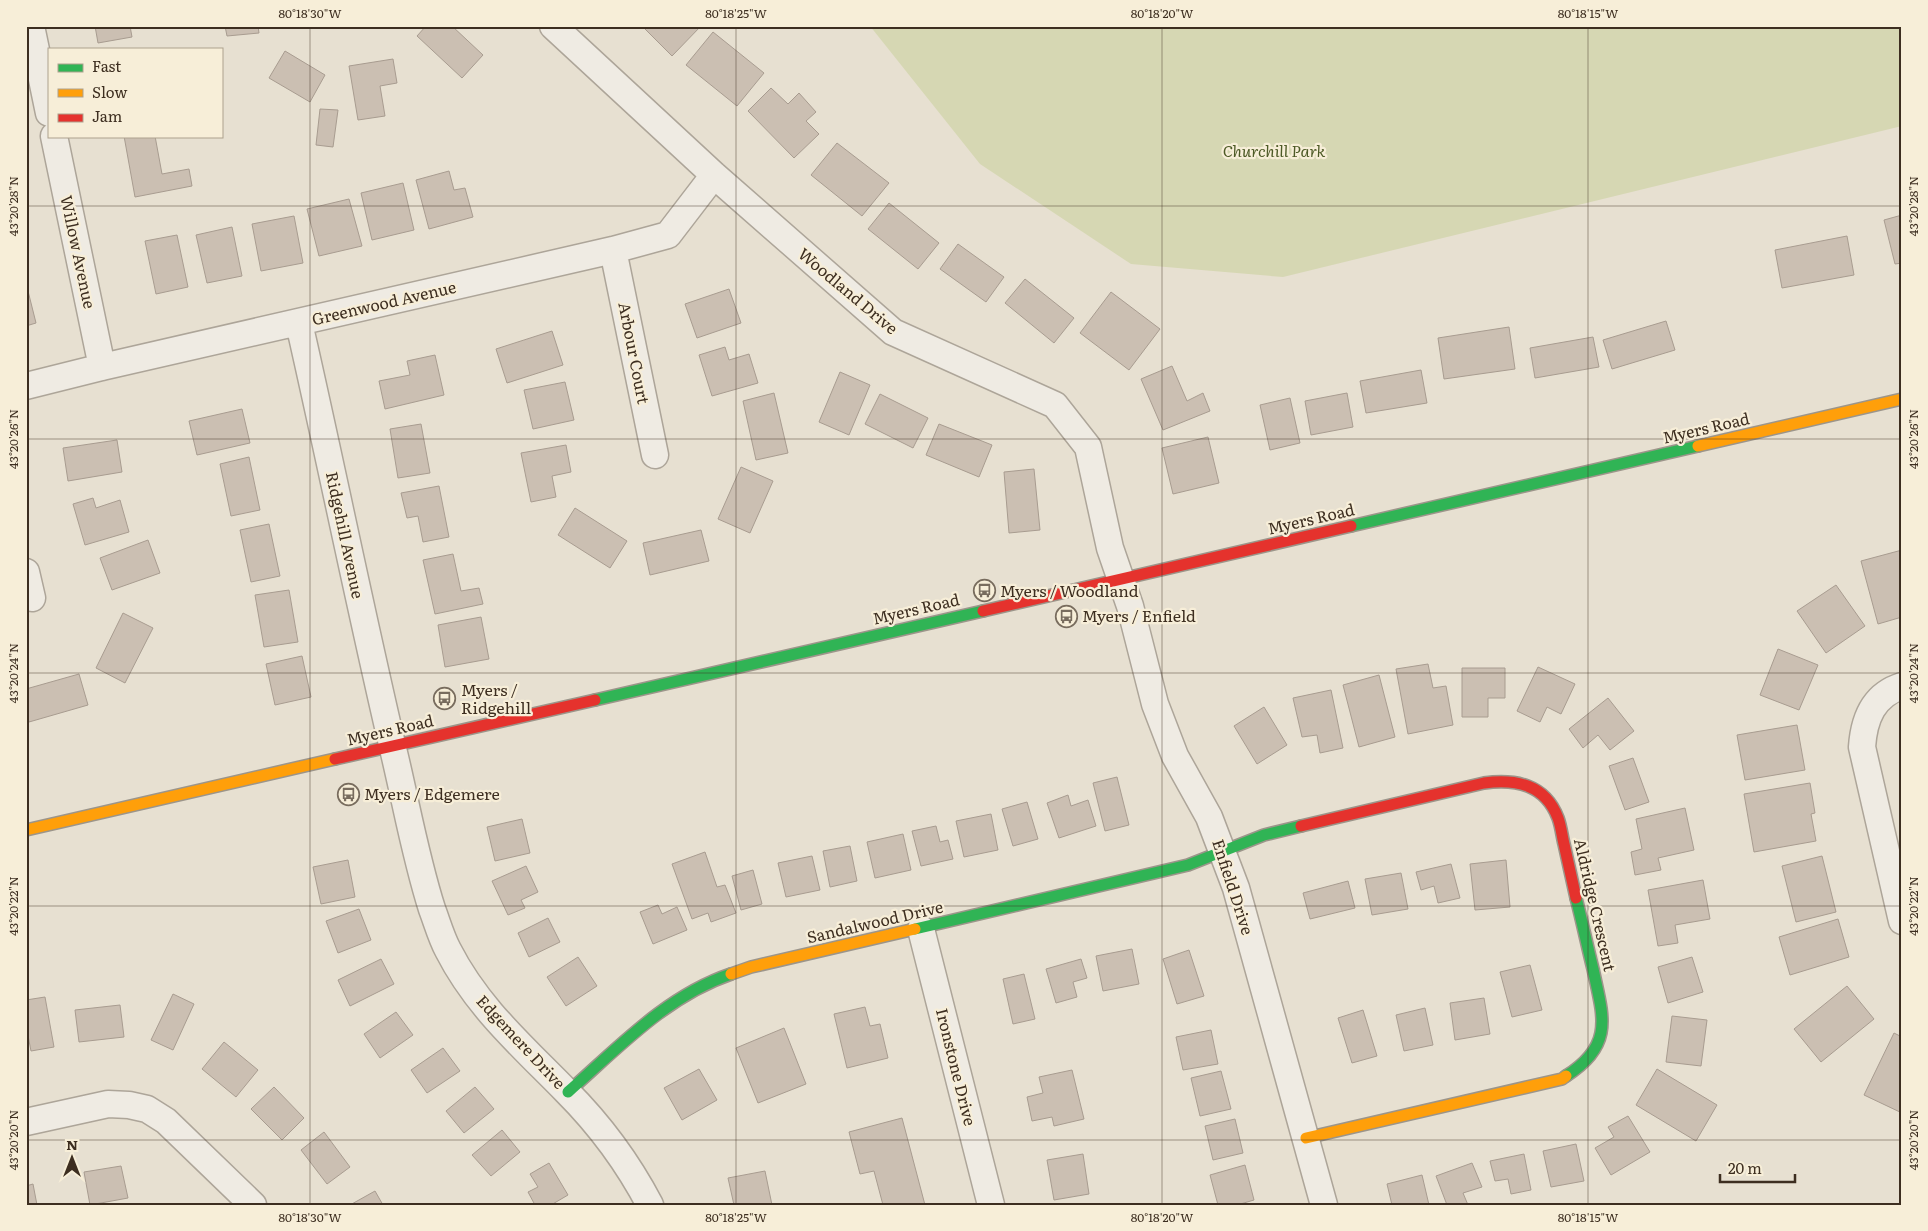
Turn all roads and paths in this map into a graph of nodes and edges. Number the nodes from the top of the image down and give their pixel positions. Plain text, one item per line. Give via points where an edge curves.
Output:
1 (31, 26) edge
2 (553, 26) edge
3 (48, 108) edge
4 (54, 138) edge
5 (714, 175) junction
6 (614, 250) junction
7 (299, 323) junction
8 (102, 367) junction
9 (26, 386) edge
10 (1902, 399) edge
11 (655, 455) dead end
12 (26, 572) edge
13 (1121, 579) junction
14 (32, 598) dead end
15 (1902, 686) edge
16 (392, 747) junction
17 (26, 830) edge
18 (1223, 851) junction
19 (1902, 921) edge
20 (921, 929) junction
21 (568, 1092) junction
22 (26, 1122) edge
23 (1306, 1138) junction
24 (253, 1205) edge
25 (650, 1205) edge
26 (991, 1205) edge
27 (1324, 1205) edge

1 - 3 street
2 - 5 street, Woodland Drive
4 - 8 street, Willow Avenue
5 - 6 street, Greenwood Avenue via 668,236
5 - 13 street, Woodland Drive via 892,332 1055,405 1088,447 1110,548
6 - 7 street, Greenwood Avenue
6 - 11 street, Arbour Court
7 - 8 street, Greenwood Avenue
7 - 16 street, Ridgehill Avenue
8 - 9 street, Greenwood Avenue
10 - 13 main road, Myers Road
12 - 14 street
13 - 16 main road, Myers Road
13 - 18 street, Enfield Drive via 1164,731
15 - 19 street via 1892,689 1869,712 1863,728 1862,747
16 - 17 main road, Myers Road
16 - 21 street, Edgemere Drive via 426,888 447,949 472,990 499,1024
18 - 20 main road, Sandalwood Drive via 1188,865
18 - 23 street, Enfield Drive
18 - 23 main road, Aldridge Crescent via 1264,835 1499,780 1529,784 1558,818 1603,1014 1603,1029 1591,1056 1562,1079
20 - 21 main road, Sandalwood Drive via 790,957 719,978 692,991 643,1026
20 - 26 street, Ironstone Drive
21 - 25 street, Edgemere Drive via 627,1166
22 - 24 street via 108,1104 146,1109 166,1121
23 - 27 street, Enfield Drive

